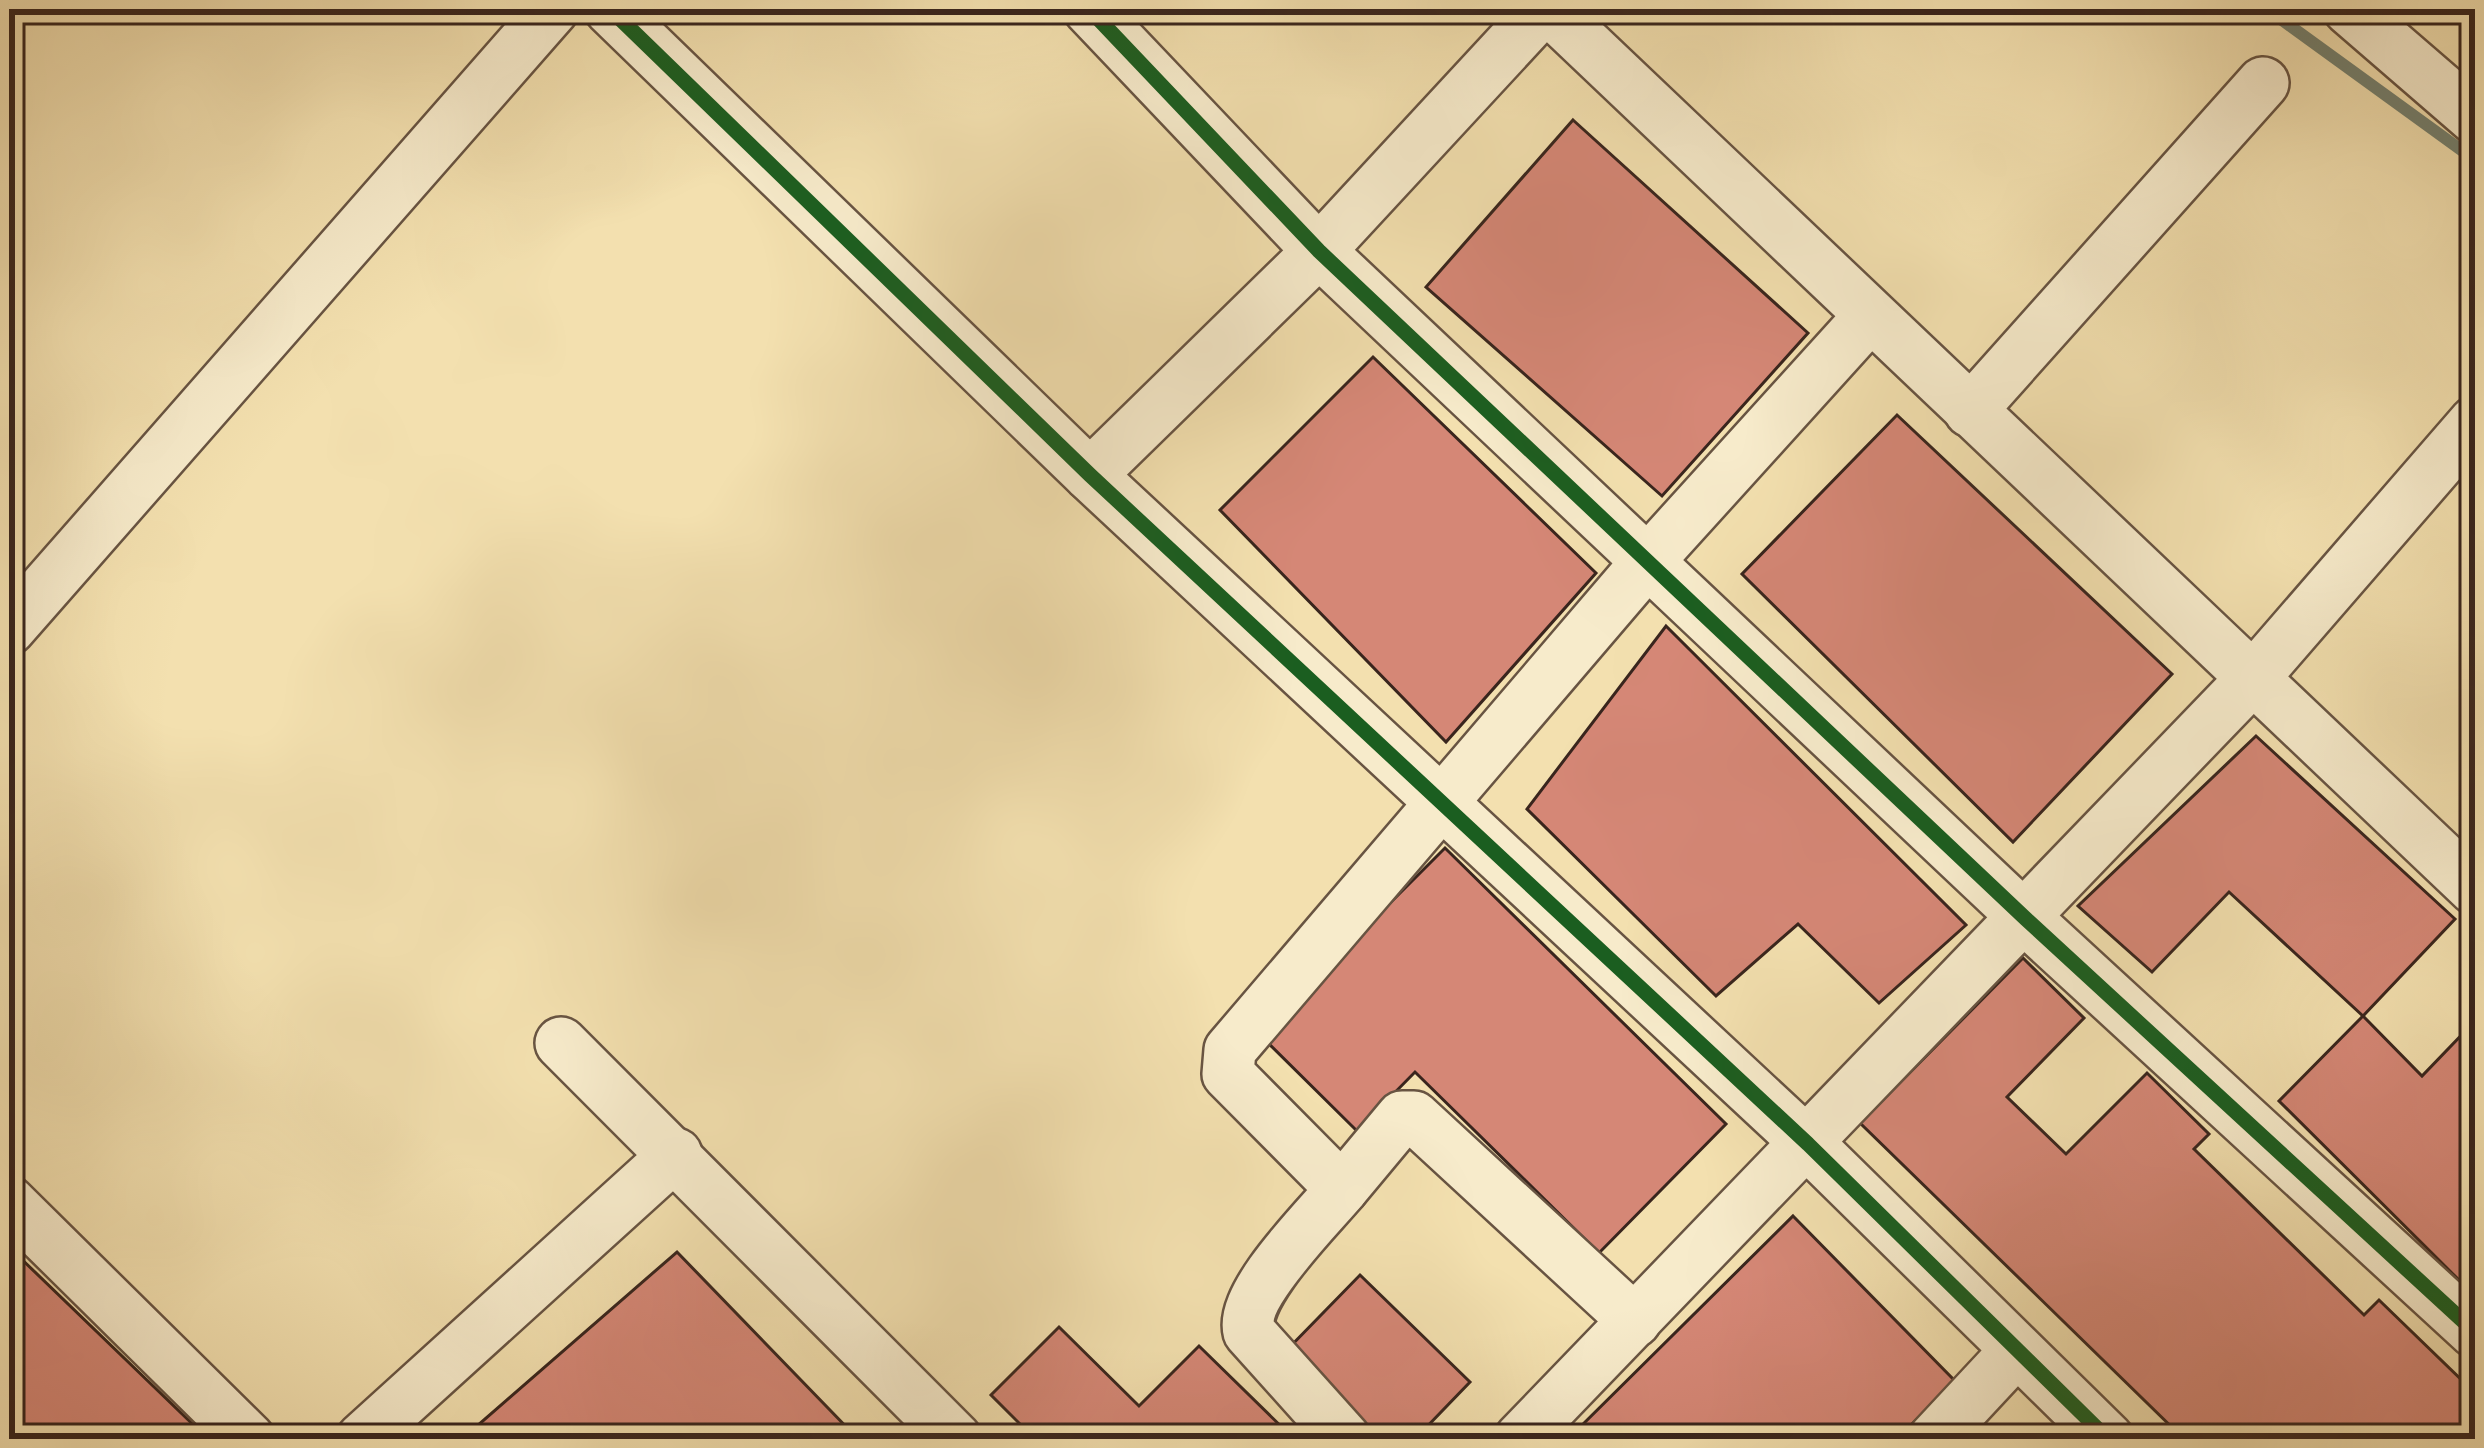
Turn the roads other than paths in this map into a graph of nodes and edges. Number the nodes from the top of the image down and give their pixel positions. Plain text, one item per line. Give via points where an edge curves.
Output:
1 (553, 9) edge
2 (610, 9) edge
3 (1089, 9) edge
4 (1546, 9) edge
5 (2350, 9) edge
6 (2263, 83) dead end
7 (2475, 118) edge
8 (1318, 251) junction
9 (1870, 317) junction
10 (1970, 411) junction
11 (2475, 422) edge
12 (1090, 475) junction
13 (1648, 561) junction
14 (9, 629) edge
15 (2254, 677) junction
16 (1441, 802) junction
17 (2475, 889) edge
18 (2026, 919) junction
19 (561, 1042) dead end
20 (1808, 1144) junction
21 (676, 1154) junction
22 (1342, 1189) junction
23 (9, 1202) edge
24 (1635, 1321) junction
25 (2475, 1332) edge
26 (2017, 1351) junction
27 (926, 1430) edge
28 (249, 1439) edge
29 (362, 1439) edge
30 (1345, 1439) edge
31 (1520, 1439) edge
32 (1934, 1439) edge
33 (2108, 1439) edge

1 - 14 street
2 - 12 street
3 - 8 street
4 - 8 street
4 - 9 street
5 - 7 street
6 - 10 street
8 - 12 street
8 - 13 street
9 - 10 street
9 - 13 street
10 - 15 street
11 - 15 street
12 - 16 street
13 - 16 street
13 - 18 street
15 - 17 street
15 - 18 street
16 - 20 street
16 - 22 street via 1230,1049 1228,1074
18 - 20 street
18 - 25 street
19 - 21 street
20 - 24 street
20 - 26 street
21 - 27 street
21 - 29 street
22 - 24 street via 1402,1117 1414,1117
22 - 30 street via 1285,1256 1246,1321
23 - 28 street
24 - 31 street
26 - 32 street
26 - 33 street

